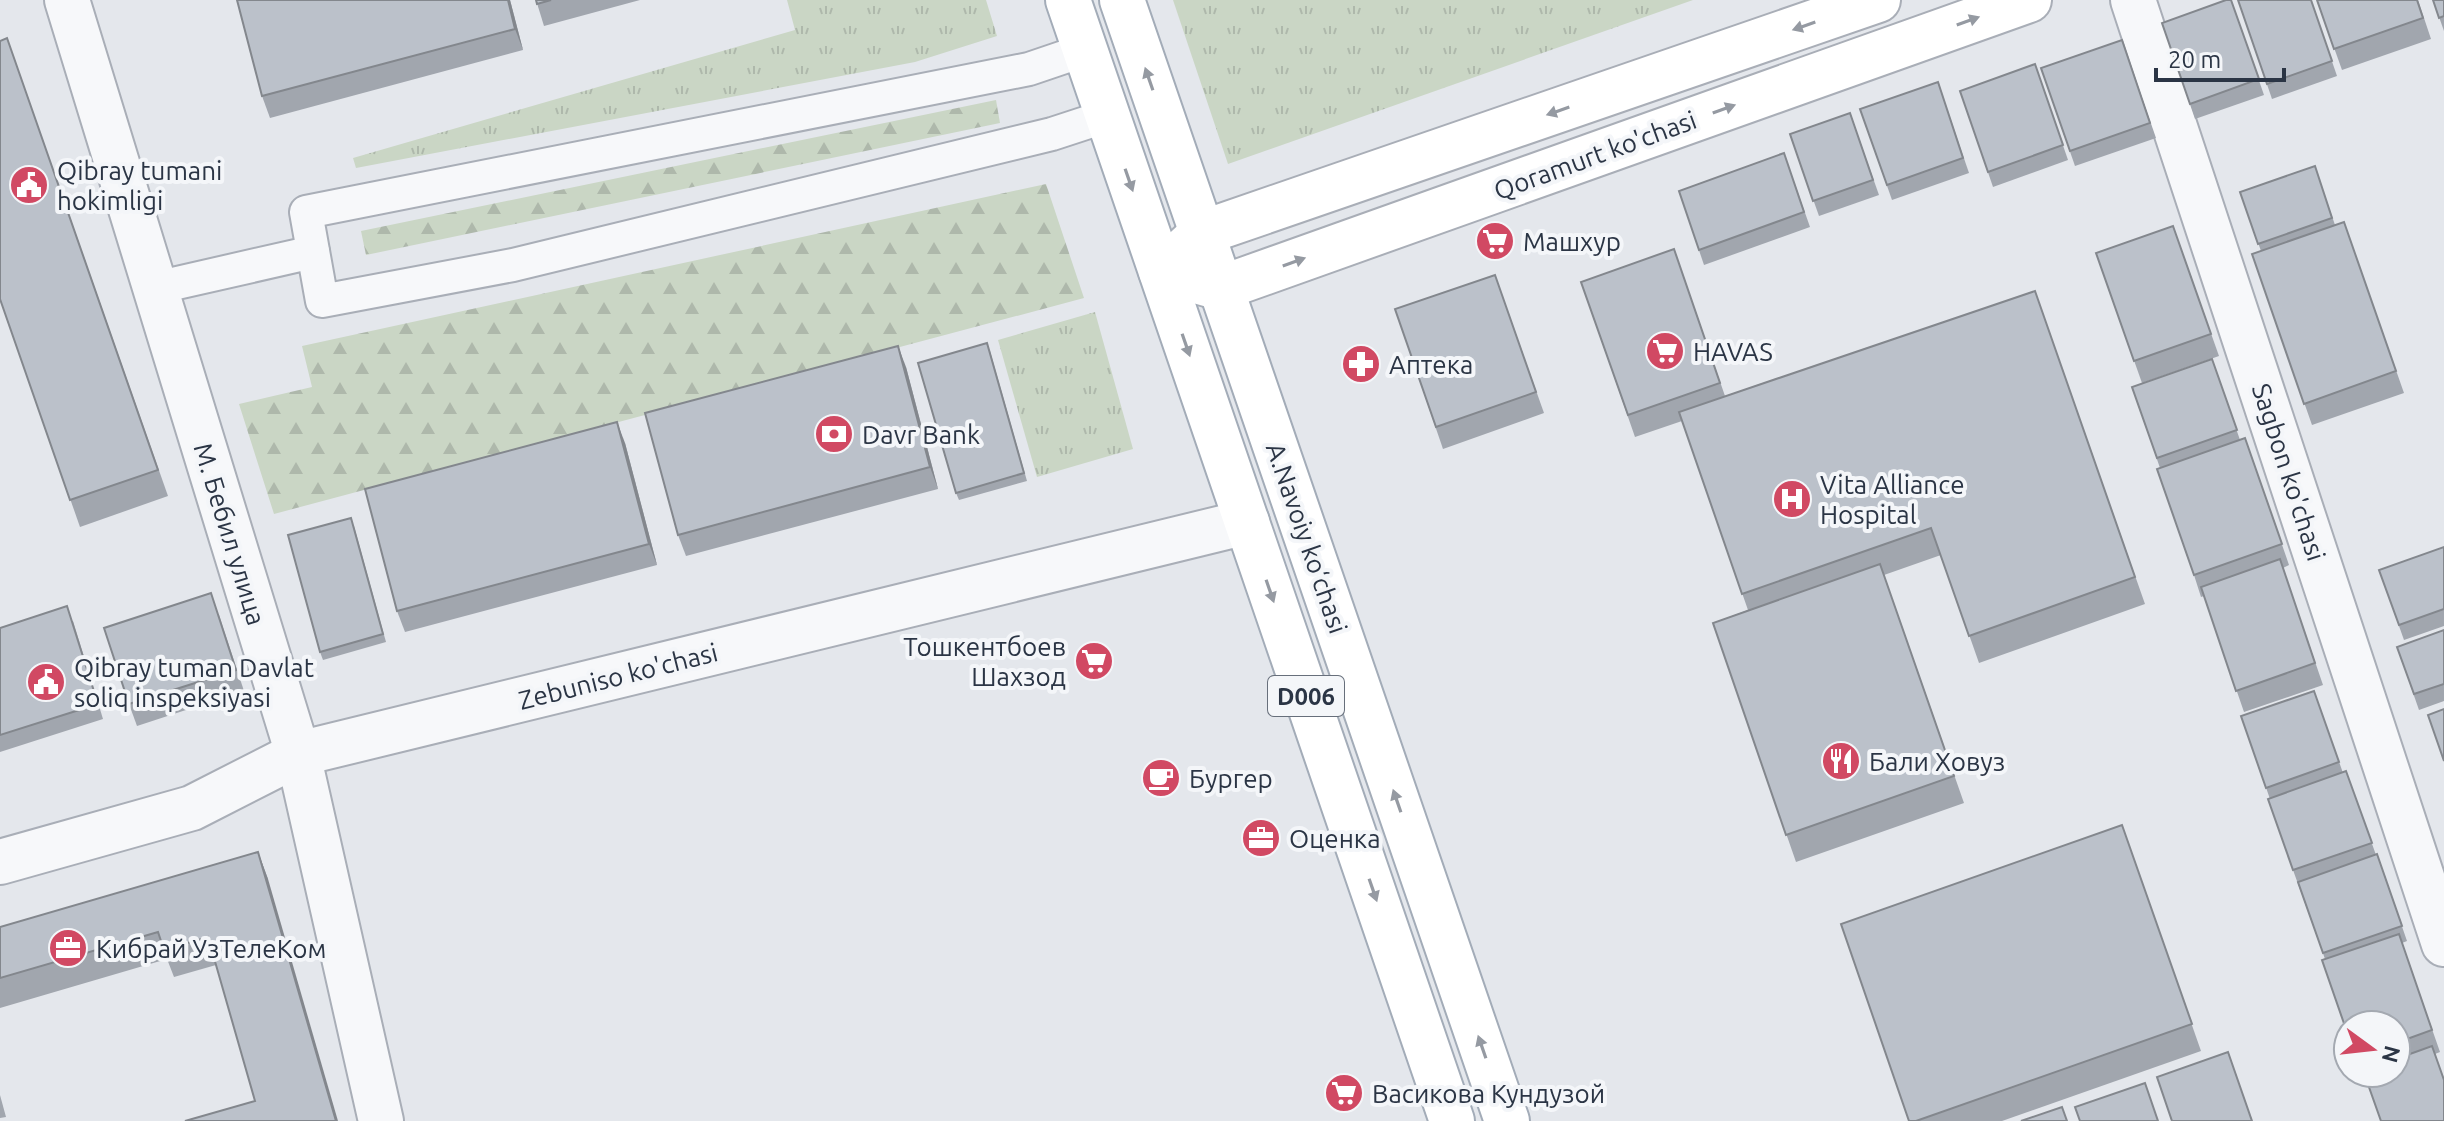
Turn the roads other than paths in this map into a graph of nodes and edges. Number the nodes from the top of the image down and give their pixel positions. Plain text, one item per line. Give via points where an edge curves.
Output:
1 (67, 0) edge
2 (1068, 0) edge
3 (1122, 0) edge
4 (1878, 0) edge
5 (2029, 0) edge
6 (2133, 0) edge
7 (1085, 50) junction
8 (1107, 116) junction
9 (1202, 233) junction
10 (313, 252) junction
11 (1161, 271) junction
12 (155, 288) junction
13 (1221, 288) junction
14 (1247, 522) junction
15 (298, 754) junction
16 (0, 862) edge
17 (2444, 944) edge
18 (381, 1121) edge
19 (1452, 1121) edge
20 (1507, 1121) edge

1 - 12 street, М. Бебил улица
2 - 7 main road, A.Navoiy ko‘chasi / D006
9 -> 3 main road, A.Navoiy ko‘chasi
4 -> 9 main road, Qoramurt ko'chasi
13 -> 5 main road, Qoramurt ko'chasi
6 - 17 street, Sagbon ko'chasi
7 - 8 main road, A.Navoiy ko‘chasi / D006
7 - 10 street via 1029,69 306,212
8 - 10 street via 1052,134 528,261 322,301
8 -> 11 main road, A.Navoiy ko‘chasi / D006
9 - 11 main road
9 - 13 main road, A.Navoiy ko‘chasi
10 - 12 street
11 - 13 main road
11 -> 14 main road, A.Navoiy ko‘chasi / D006
12 - 15 street, М. Бебил улица
20 -> 13 main road, A.Navoiy ko‘chasi / D006
14 - 15 street, Zebuniso ko'chasi
14 -> 19 main road, A.Navoiy ko‘chasi / D006
15 - 16 street, Zebuniso ko'chasi via 192,808
15 - 18 street, М. Бебил улица

